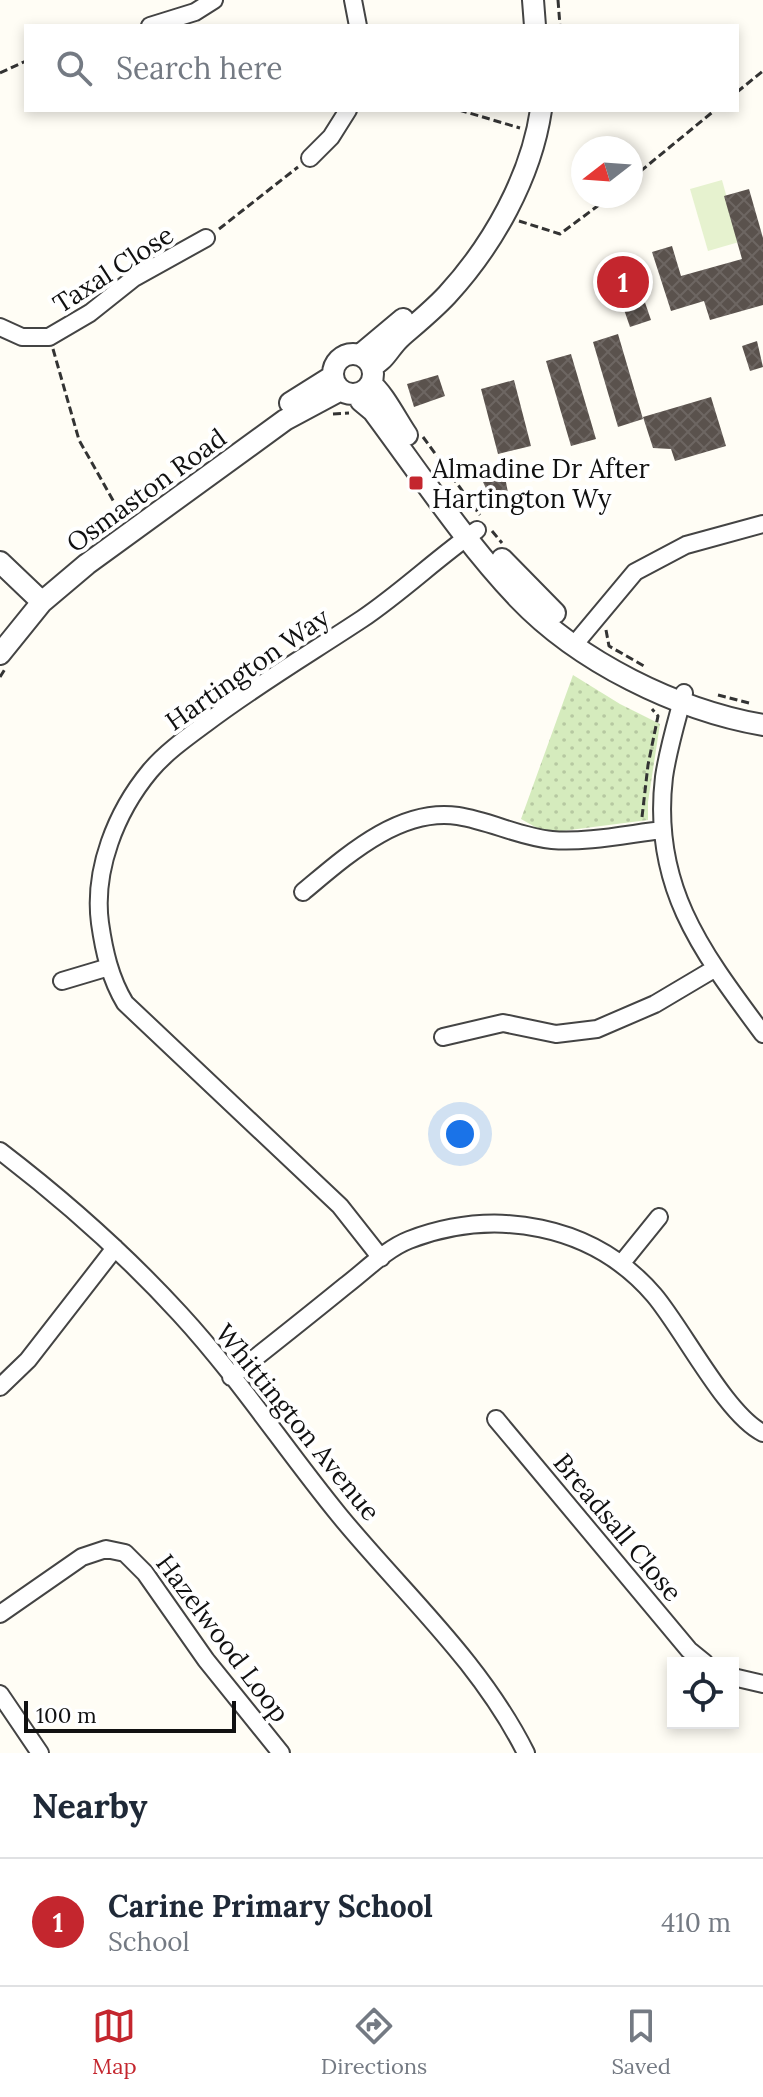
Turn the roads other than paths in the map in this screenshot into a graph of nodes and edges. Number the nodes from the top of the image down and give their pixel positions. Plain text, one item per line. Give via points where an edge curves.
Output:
1 (214, 0) edge
2 (353, 0) edge
3 (533, 0) edge
4 (546, 0) edge
5 (156, 24) edge
6 (358, 24) edge
7 (535, 24) edge
8 (547, 24) edge
9 (347, 112) edge
10 (540, 112) edge
11 (526, 119) edge
12 (310, 158) road end
13 (206, 238) road end
14 (0, 327) edge
15 (356, 377) junction
16 (763, 524) edge
17 (480, 530) junction
18 (0, 562) edge
19 (0, 579) edge
20 (34, 602) junction
21 (584, 632) junction
22 (0, 633) edge
23 (0, 654) edge
24 (683, 698) junction
25 (762, 715) edge
26 (662, 830) junction
27 (303, 892) dead end
28 (109, 967) junction
29 (714, 969) junction
30 (62, 981) dead end
31 (763, 1034) edge
32 (443, 1037) dead end
33 (0, 1151) edge
34 (659, 1217) dead end
35 (115, 1248) junction
36 (381, 1258) junction
37 (621, 1264) junction
38 (231, 1377) junction
39 (0, 1387) edge
40 (496, 1419) dead end
41 (763, 1433) edge
42 (0, 1614) edge
43 (698, 1657) edge
44 (739, 1678) edge
45 (763, 1684) edge
46 (0, 1694) edge
47 (40, 1753) edge
48 (281, 1753) edge
49 (526, 1753) edge

1 - 5 street
2 - 6 street
3 - 7 street
4 - 8 street
9 - 12 street
10 - 15 street, Osmaston Road via 521,178 488,242 446,297 396,341 382,362
11 - 15 street, Osmaston Road via 504,185 469,248
13 - 14 street, Taxal Close via 134,278 49,337 22,337
15 - 17 street via 361,401
15 - 20 street, Osmaston Road via 285,420
15 - 20 street, Osmaston Road via 259,423 68,562
16 - 21 street via 686,545 635,572
17 - 21 street via 520,600
17 - 28 street, Hartington Way via 389,601 228,706 150,771 115,829 98,886
18 - 20 street
19 - 20 street
20 - 22 street, Osmaston Road
20 - 23 street, Osmaston Road
21 - 24 street via 616,671
24 - 25 street via 715,714
24 - 26 street via 664,775
26 - 27 street via 572,842 455,816 427,816 364,845
26 - 29 street via 680,904
28 - 30 street
28 - 36 street, Hartington Way via 115,987 139,1018 340,1206
29 - 31 street
29 - 32 street via 655,1004 597,1029 556,1034 503,1023
33 - 35 street, Whittington Avenue
34 - 37 street
35 - 38 street, Whittington Avenue via 182,1316
35 - 39 street via 28,1360
36 - 37 street via 408,1241 461,1226 519,1223 575,1238
36 - 38 street
37 - 41 street via 654,1295 732,1404
38 - 49 street, Whittington Avenue via 340,1516 461,1652
40 - 43 street, Breadsall Close
42 - 48 street, Hazelwood Loop via 82,1557 106,1549 125,1553
44 - 45 street
46 - 47 street

